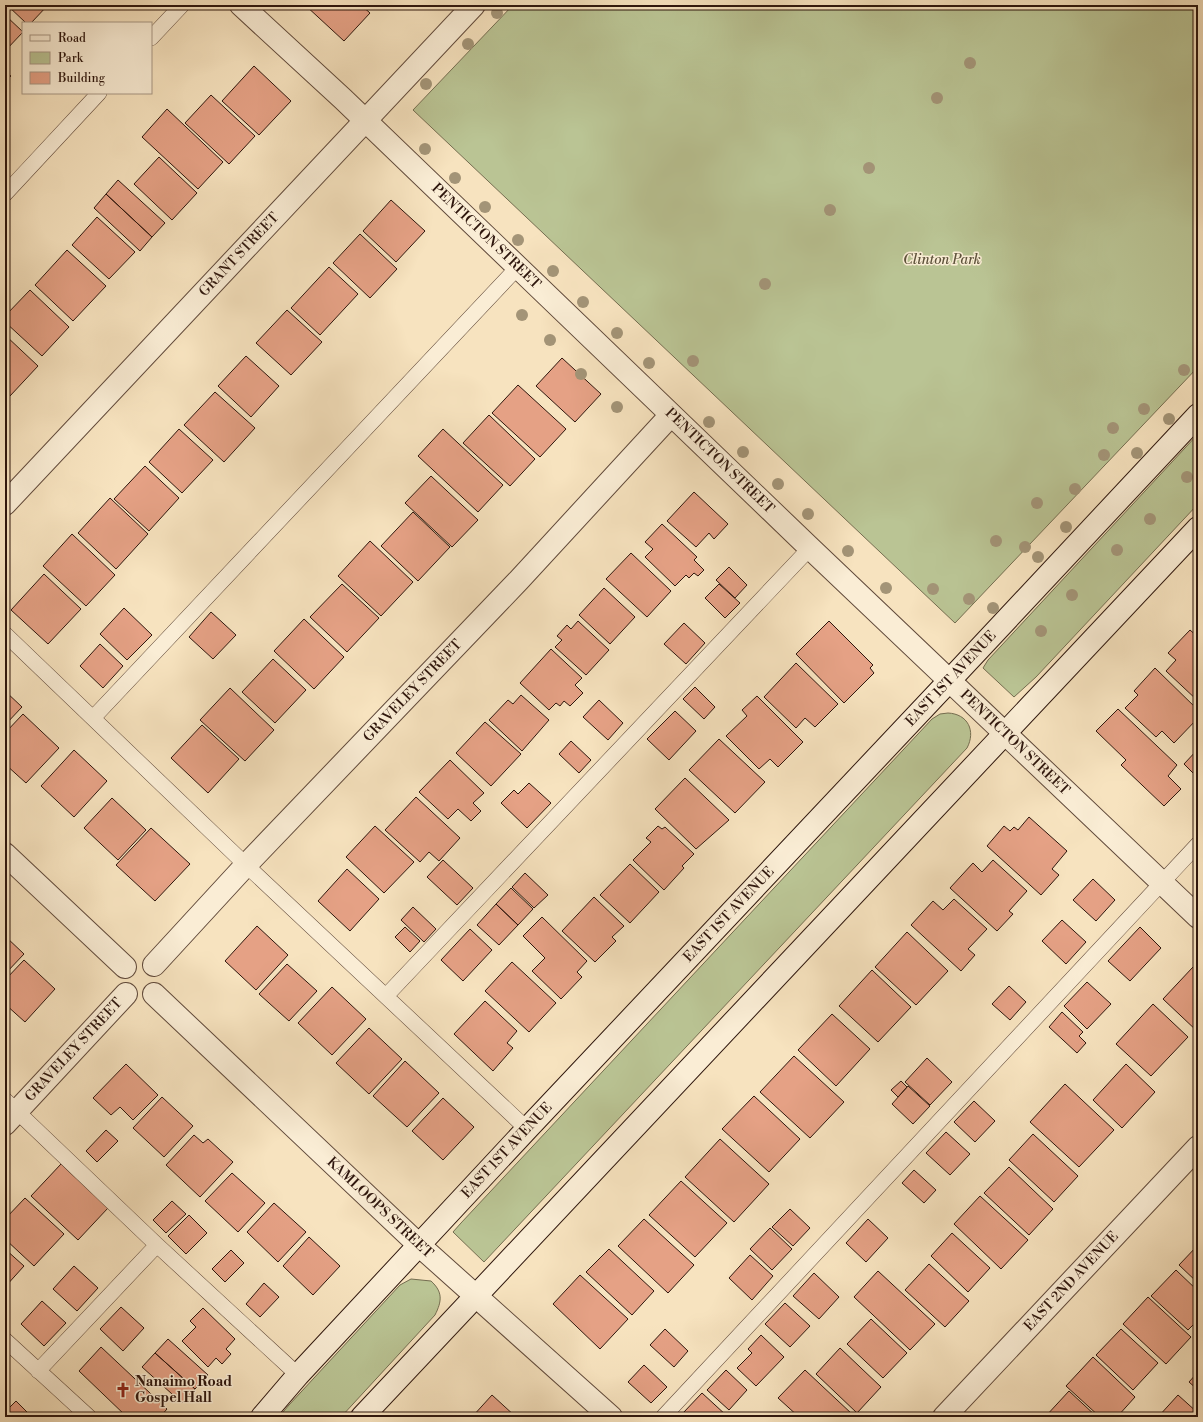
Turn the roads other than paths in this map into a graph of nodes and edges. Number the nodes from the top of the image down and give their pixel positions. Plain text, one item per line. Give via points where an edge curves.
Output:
1 (182, 5) edge
2 (241, 5) edge
3 (474, 5) edge
4 (152, 37) edge
5 (98, 94) edge
6 (366, 122) junction
7 (5, 194) edge
8 (518, 267) junction
9 (671, 415) junction
10 (1198, 415) edge
11 (5, 504) edge
12 (1198, 528) edge
13 (810, 548) junction
14 (5, 634) edge
15 (950, 680) junction
16 (93, 718) junction
17 (1005, 734) junction
18 (1198, 844) edge
19 (5, 854) edge
20 (246, 865) junction
21 (1161, 884) junction
22 (1198, 917) edge
23 (154, 965) junction
24 (124, 967) junction
25 (126, 994) junction
26 (154, 994) junction
27 (386, 996) junction
28 (9, 1112) edge
29 (527, 1129) junction
30 (1198, 1147) edge
31 (157, 1245) junction
32 (420, 1246) junction
33 (477, 1297) junction
34 (5, 1340) edge
35 (38, 1371) junction
36 (298, 1375) junction
37 (89, 1417) edge
38 (262, 1417) edge
39 (362, 1417) edge
40 (611, 1417) edge
41 (663, 1417) edge
42 (944, 1417) edge

1 - 4 lane
2 - 6 street, PENTICTON STREET
3 - 6 street, GRANT STREET
5 - 7 lane
6 - 8 street, PENTICTON STREET
6 - 11 street, GRANT STREET
8 - 9 street, PENTICTON STREET
8 - 16 lane
9 - 13 street, PENTICTON STREET
9 - 20 street, GRAVELEY STREET via 519,580
10 - 15 street, EAST 1ST AVENUE
12 - 17 street
13 - 15 street, PENTICTON STREET
13 - 27 lane
14 - 16 lane
15 - 17 street, PENTICTON STREET
15 - 29 street, EAST 1ST AVENUE
16 - 20 lane
17 - 21 street, PENTICTON STREET
17 - 33 street
18 - 21 lane
19 - 24 street
20 - 23 street, GRAVELEY STREET
20 - 27 lane
21 - 22 street, PENTICTON STREET
21 - 41 lane
23 - 24 street via 148,961 135,960
23 - 26 street via 160,976 160,983
24 - 25 street via 120,978 122,990
25 - 26 street via 137,1000
25 - 28 street, GRAVELEY STREET
26 - 32 street, KAMLOOPS STREET
27 - 29 lane
28 - 31 lane
29 - 32 street, EAST 1ST AVENUE
30 - 42 street, EAST 2ND AVENUE
31 - 35 lane
31 - 36 lane
32 - 33 street, KAMLOOPS STREET
32 - 36 street, EAST 1ST AVENUE
33 - 39 street
33 - 40 street, KAMLOOPS STREET
34 - 35 lane
35 - 37 lane
36 - 38 street, EAST 1ST AVENUE

